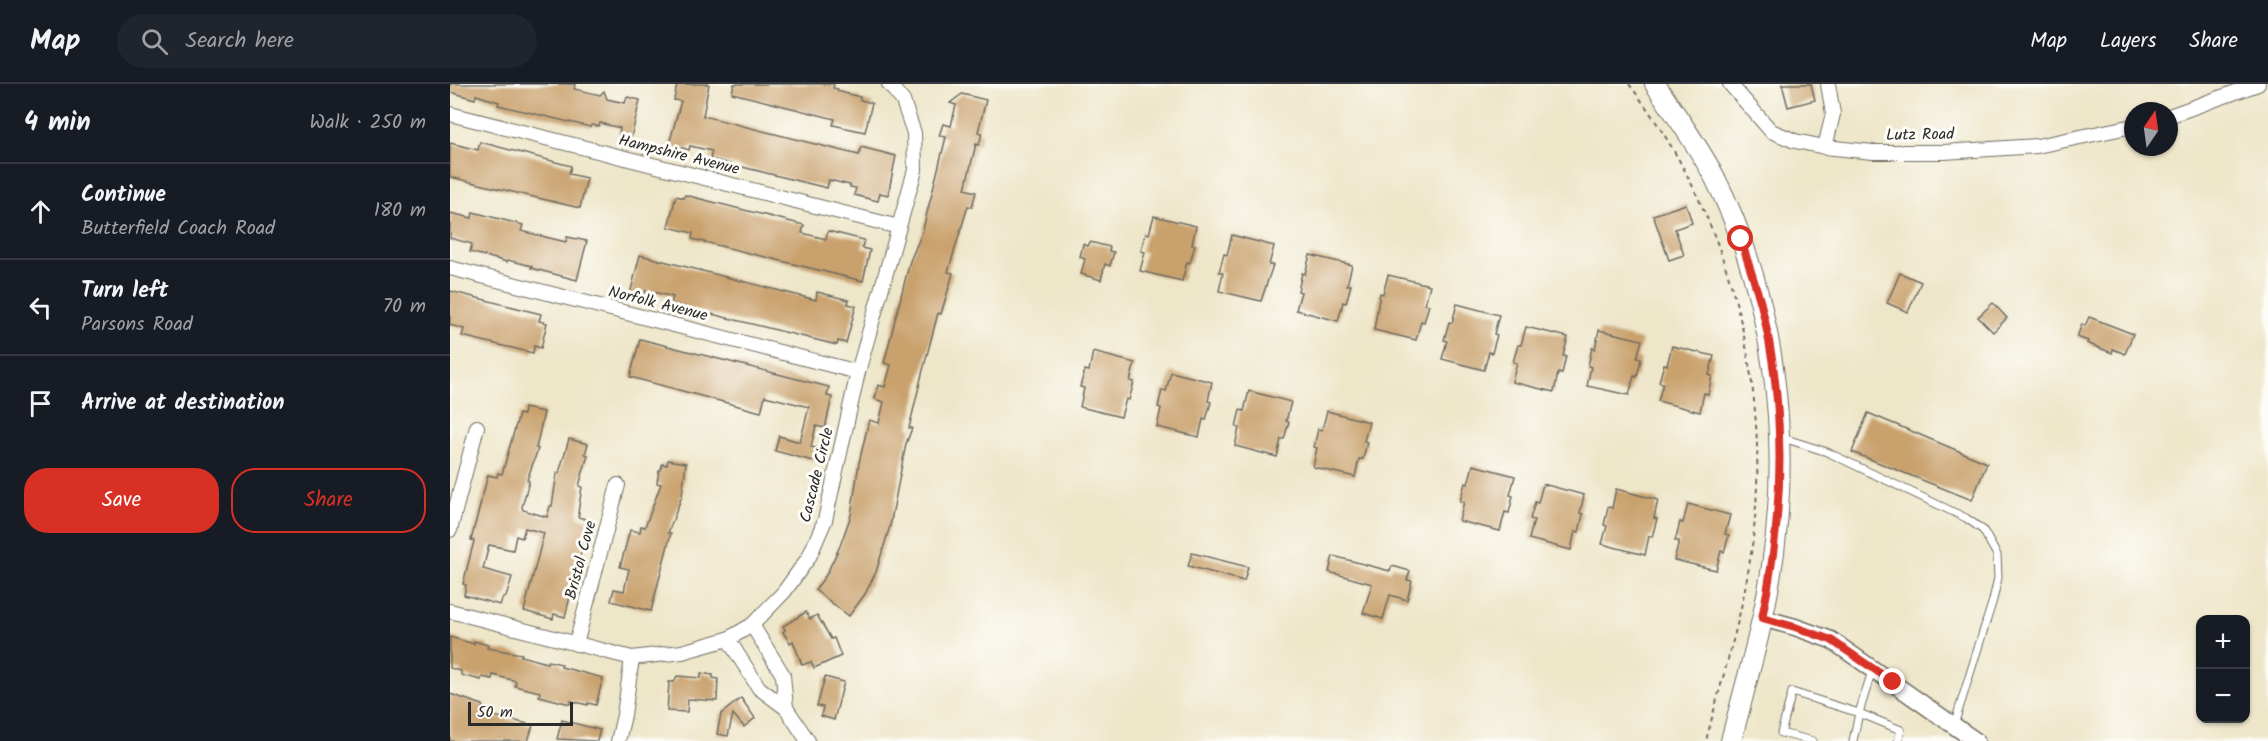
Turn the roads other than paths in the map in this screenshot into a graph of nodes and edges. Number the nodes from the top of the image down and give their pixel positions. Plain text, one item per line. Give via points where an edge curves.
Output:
1 (889, 84) edge
2 (1656, 84) edge
3 (1730, 84) edge
4 (1828, 84) edge
5 (2258, 84) edge
6 (2178, 113) edge
7 (450, 114) edge
8 (2124, 128) edge
9 (1826, 147) junction
10 (899, 227) junction
11 (450, 268) edge
12 (858, 372) junction
13 (477, 428) dead end
14 (1780, 437) junction
15 (618, 485) dead end
16 (450, 530) edge
17 (450, 612) edge
18 (1762, 618) junction
19 (752, 625) junction
20 (728, 639) junction
21 (576, 644) junction
22 (632, 658) junction
23 (1873, 669) junction
24 (786, 708) junction
25 (1859, 713) junction
26 (1954, 725) junction
27 (1780, 733) junction
28 (618, 741) edge
29 (808, 741) edge
30 (1731, 741) edge
31 (1776, 741) edge
32 (1813, 741) edge
33 (1855, 741) edge
34 (1898, 741) edge
35 (1976, 741) edge

1 - 10 street, Cascade Circle via 903,101 914,133 915,170
2 - 14 main road via 1713,175 1741,239 1761,304
3 - 9 street, Lutz Road via 1771,131
4 - 9 street via 1833,114
5 - 6 street
7 - 10 street, Hampshire Avenue
8 - 9 street, Lutz Road via 2025,147 1873,152
10 - 12 street, Cascade Circle
11 - 12 street, Norfolk Avenue
12 - 19 street, Cascade Circle via 825,520 809,557 784,592
13 - 16 street
14 - 18 main road via 1776,532
14 - 26 lane via 1827,452 1966,518 1983,530 1997,555 1998,578
15 - 21 street, Bristol Cove
17 - 21 street, Cascade Circle
18 - 23 street via 1831,640
18 - 30 main road
19 - 20 street, Cascade Circle
19 - 24 street via 783,675
20 - 22 street, Cascade Circle via 682,652
20 - 24 street via 759,688
21 - 22 street, Cascade Circle
22 - 28 street
23 - 25 lane
23 - 26 street
24 - 29 street
25 - 27 lane via 1792,692
25 - 33 lane
25 - 34 lane via 1901,730
26 - 35 street
27 - 31 lane
27 - 32 lane

